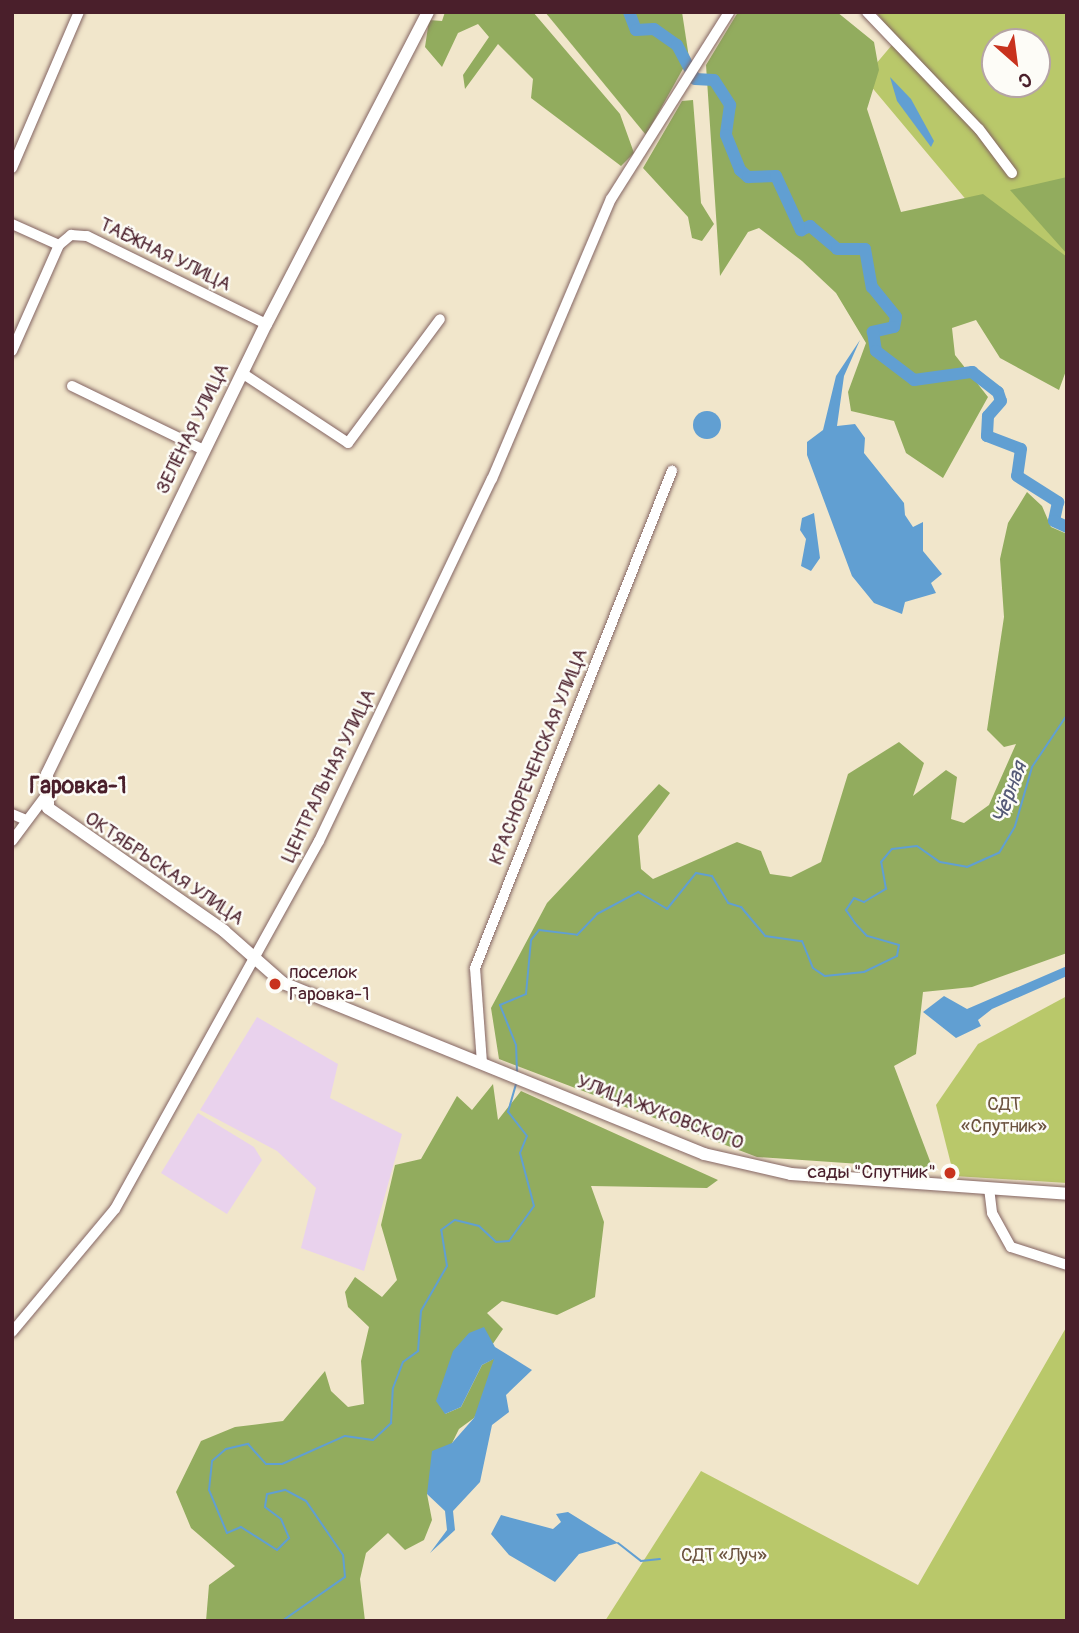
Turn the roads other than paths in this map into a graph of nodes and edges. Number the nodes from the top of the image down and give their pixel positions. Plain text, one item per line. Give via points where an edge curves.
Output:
1 (79, 12) edge
2 (428, 12) edge
3 (729, 12) edge
4 (867, 12) edge
5 (12, 169) edge
6 (1012, 173) dead end
7 (12, 224) edge
8 (59, 245) junction
9 (440, 319) dead end
10 (266, 324) junction
11 (12, 351) edge
12 (242, 373) junction
13 (72, 386) dead end
14 (205, 450) junction
15 (672, 471) dead end
16 (44, 798) junction
17 (12, 814) edge
18 (24, 819) junction
19 (12, 841) edge
20 (252, 957) junction
21 (482, 1063) junction
22 (496, 1069) joint
23 (989, 1188) junction
24 (1067, 1194) edge
25 (1067, 1265) edge
26 (12, 1332) edge

1 - 5 street
2 - 10 main road, ЗЕЛЁНАЯ УЛИЦА
3 - 20 street, ЦЕНТРАЛЬНАЯ УЛИЦА via 611,199 492,479 319,841
4 - 6 street via 979,129
7 - 8 street
8 - 10 street, ТАЁЖНАЯ УЛИЦА via 71,234 87,236
8 - 11 street
9 - 12 street via 348,443
10 - 12 main road, ЗЕЛЁНАЯ УЛИЦА
12 - 14 main road, ЗЕЛЁНАЯ УЛИЦА
13 - 14 street
14 - 16 main road, ЗЕЛЁНАЯ УЛИЦА via 47,774
15 - 21 street, КРАСНОРЕЧЕНСКАЯ УЛИЦА via 477,960
16 - 18 street
16 - 20 main road, ОКТЯБРЬСКАЯ УЛИЦА via 66,827 224,931
17 - 18 street
18 - 19 street
20 - 21 main road, ОКТЯБРЬСКАЯ УЛИЦА via 307,994
20 - 26 street, ЦЕНТРАЛЬНАЯ УЛИЦА via 115,1209
21 - 22 main road, ОКТЯБРЬСКАЯ УЛИЦА
22 - 23 main road, УЛИЦА ЖУКОВСКОГО via 758,1170
23 - 24 main road, УЛИЦА ЖУКОВСКОГО
23 - 25 street via 992,1213 1011,1247

